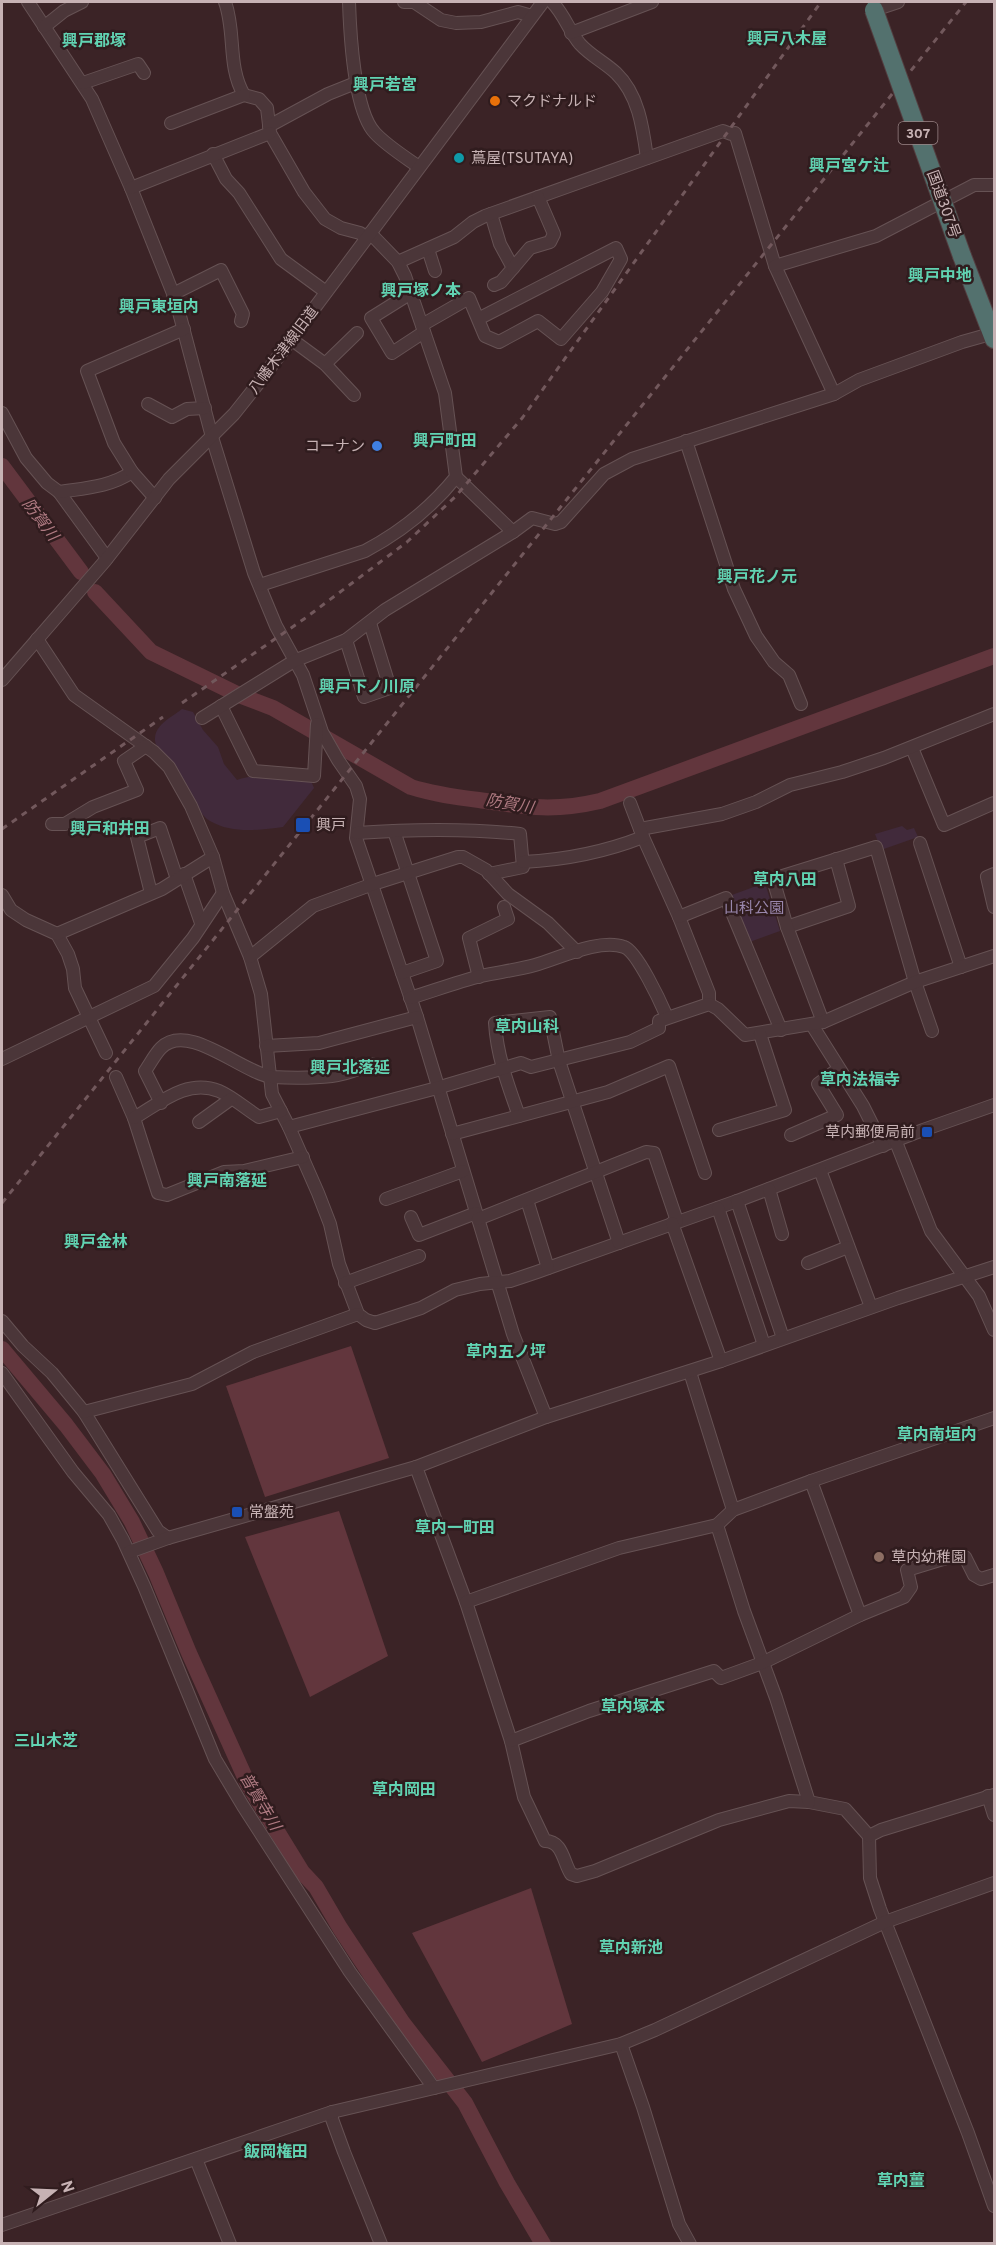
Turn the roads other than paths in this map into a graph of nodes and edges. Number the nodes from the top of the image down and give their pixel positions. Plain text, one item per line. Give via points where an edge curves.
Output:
1 (28, 2) edge
2 (81, 2) edge
3 (225, 2) edge
4 (349, 2) edge
5 (404, 2) edge
6 (543, 2) edge
7 (552, 2) edge
8 (652, 2) edge
9 (898, 2) edge
10 (66, 5) edge
11 (872, 6) edge
12 (532, 16) junction
13 (44, 27) junction
14 (571, 33) junction
15 (144, 74) dead end
16 (358, 82) junction
17 (83, 83) junction
18 (244, 95) junction
19 (171, 123) dead end
20 (270, 130) junction
21 (213, 154) junction
22 (647, 158) junction
23 (419, 167) junction
24 (994, 185) edge
25 (131, 188) junction
26 (538, 197) junction
27 (491, 214) junction
28 (368, 235) junction
29 (428, 249) junction
30 (398, 262) junction
31 (775, 266) junction
32 (513, 268) junction
33 (435, 271) dead end
34 (494, 285) dead end
35 (327, 292) junction
36 (411, 293) junction
37 (174, 294) junction
38 (478, 319) junction
39 (241, 321) dead end
40 (184, 328) junction
41 (423, 329) junction
42 (357, 333) dead end
43 (994, 335) edge
44 (291, 339) junction
45 (325, 364) junction
46 (834, 394) junction
47 (354, 395) dead end
48 (148, 404) dead end
49 (205, 408) junction
50 (2, 413) edge
51 (212, 436) junction
52 (686, 441) junction
53 (132, 472) junction
54 (456, 477) junction
55 (59, 492) junction
56 (155, 498) junction
57 (513, 532) junction
58 (107, 558) junction
59 (260, 585) junction
60 (370, 622) junction
61 (37, 639) junction
62 (346, 640) junction
63 (294, 661) junction
64 (2, 680) edge
65 (801, 704) dead end
66 (221, 706) junction
67 (994, 714) edge
68 (202, 718) dead end
69 (317, 718) junction
70 (146, 746) junction
71 (912, 748) junction
72 (630, 803) dead end
73 (994, 803) edge
74 (52, 824) dead end
75 (394, 831) junction
76 (357, 833) junction
77 (642, 833) junction
78 (920, 843) dead end
79 (213, 857) junction
80 (836, 860) junction
81 (522, 862) junction
82 (407, 873) junction
83 (489, 874) junction
84 (994, 874) edge
85 (181, 876) junction
86 (373, 884) junction
87 (151, 893) junction
88 (223, 893) junction
89 (2, 895) edge
90 (504, 907) dead end
91 (994, 907) edge
92 (679, 917) junction
93 (201, 922) junction
94 (787, 927) junction
95 (57, 934) junction
96 (577, 952) junction
97 (994, 956) edge
98 (250, 957) junction
99 (961, 967) junction
100 (402, 973) junction
101 (479, 977) junction
102 (915, 982) junction
103 (410, 998) junction
104 (710, 1004) junction
105 (417, 1017) junction
106 (667, 1017) junction
107 (89, 1018) junction
108 (817, 1023) junction
109 (781, 1030) junction
110 (932, 1031) dead end
111 (760, 1034) junction
112 (266, 1046) junction
113 (106, 1053) dead end
114 (2, 1059) edge
115 (559, 1060) junction
116 (372, 1064) dead end
117 (503, 1069) junction
118 (838, 1069) junction
119 (117, 1077) dead end
120 (270, 1077) junction
121 (438, 1088) junction
122 (231, 1099) junction
123 (573, 1101) junction
124 (161, 1103) junction
125 (994, 1105) edge
126 (281, 1111) junction
127 (519, 1116) junction
128 (134, 1118) junction
129 (199, 1122) dead end
130 (289, 1126) junction
131 (718, 1130) dead end
132 (452, 1134) junction
133 (791, 1135) dead end
134 (896, 1142) junction
135 (883, 1146) junction
136 (303, 1157) junction
137 (820, 1170) junction
138 (463, 1171) junction
139 (595, 1173) junction
140 (705, 1173) dead end
141 (769, 1189) junction
142 (386, 1199) dead end
143 (527, 1200) junction
144 (737, 1201) junction
145 (718, 1208) junction
146 (477, 1216) junction
147 (411, 1217) dead end
148 (675, 1222) junction
149 (782, 1234) dead end
150 (619, 1243) junction
151 (848, 1247) junction
152 (419, 1256) dead end
153 (808, 1263) dead end
154 (994, 1267) edge
155 (548, 1268) junction
156 (966, 1276) junction
157 (497, 1282) junction
158 (345, 1283) junction
159 (871, 1307) junction
160 (358, 1314) junction
161 (2, 1321) edge
162 (994, 1330) edge
163 (783, 1338) junction
164 (764, 1345) junction
165 (722, 1361) junction
166 (690, 1372) junction
167 (2, 1373) edge
168 (84, 1412) junction
169 (546, 1417) junction
170 (994, 1418) edge
171 (416, 1467) junction
172 (811, 1481) junction
173 (733, 1510) junction
174 (717, 1525) junction
175 (163, 1539) junction
176 (131, 1551) junction
177 (994, 1575) edge
178 (466, 1602) junction
179 (860, 1615) junction
180 (762, 1663) junction
181 (511, 1742) junction
182 (992, 1796) edge
183 (809, 1802) junction
184 (994, 1815) edge
185 (869, 1836) junction
186 (994, 1883) edge
187 (885, 1922) junction
188 (621, 2043) junction
189 (438, 2088) junction
190 (332, 2112) junction
191 (196, 2159) junction
192 (994, 2206) edge
193 (2, 2225) edge
194 (230, 2244) edge
195 (381, 2244) edge
196 (690, 2244) edge

1 - 13 street
2 - 10 street
3 - 18 street via 233,66
4 - 16 street
5 - 12 street via 414,2 441,20 456,23 481,22 518,12
6 - 12 street, 八幡木津線旧道
7 - 14 street
8 - 14 street
9 - 11 street
10 - 13 street
11 - 43 highway, 国道307号 / 307, bridge
12 - 23 street, 八幡木津線旧道
13 - 17 street
14 - 22 street via 626,87 641,117
15 - 17 street via 138,64
16 - 20 street via 328,94
16 - 23 street via 374,132
17 - 25 street
18 - 19 street
18 - 20 street via 259,99 267,108
20 - 21 street
20 - 28 street via 304,192 325,219
21 - 25 street
21 - 35 street via 281,259
22 - 26 street
22 - 31 street via 723,131 735,133
23 - 28 street, 八幡木津線旧道
24 - 31 street via 974,185 876,237
25 - 37 street
26 - 27 street
26 - 32 street via 554,234 550,242 530,248
27 - 29 street
27 - 32 street
28 - 30 street
28 - 35 street, 八幡木津線旧道
29 - 30 street
29 - 33 street
30 - 36 street
31 - 46 street
32 - 34 street
35 - 44 street, 八幡木津線旧道
36 - 41 street
36 - 41 street via 371,318 392,353
37 - 39 street via 221,270 243,314
37 - 40 street
38 - 38 street via 485,336 499,342 538,321 561,339 602,292 621,259 616,248
38 - 41 street via 469,298
40 - 49 street
40 - 53 street via 87,370 114,442
41 - 54 street via 445,393
42 - 45 street
43 - 46 street via 962,342 859,380
44 - 45 street
44 - 51 street, 八幡木津線旧道 via 234,414
45 - 47 street
46 - 52 street
48 - 49 street via 172,417 187,409
49 - 51 street
50 - 55 street via 26,458
51 - 56 street, 八幡木津線旧道
51 - 59 street
52 - 57 street via 632,459 604,474 561,522 531,518
52 - 65 street via 734,589 756,636 774,662 789,675
53 - 55 street via 100,486
53 - 56 street
54 - 57 street
54 - 59 street via 419,515 372,548
55 - 58 street
56 - 58 street, 八幡木津線旧道
57 - 60 street
58 - 61 street, 八幡木津線旧道
59 - 63 street
60 - 62 street
60 - 62 street via 390,688 364,697
61 - 64 street, 八幡木津線旧道
61 - 70 street via 74,695
62 - 63 street
63 - 66 street
63 - 69 street via 303,675
66 - 68 street
66 - 69 street via 253,771 314,776
67 - 71 street
69 - 76 street via 330,747 356,786 360,799
70 - 74 street via 124,761 137,790 93,807 65,824
70 - 79 street via 169,766
71 - 73 street via 944,825
71 - 77 street via 790,785 722,814
72 - 77 street
75 - 76 street
75 - 81 street via 478,829 520,834
75 - 82 street
76 - 86 street
77 - 81 street via 624,844 593,852
77 - 92 street
78 - 99 street
79 - 85 street
79 - 88 street
80 - 94 street via 849,906
80 - 94 street via 773,879
80 - 102 street via 876,847
81 - 83 street via 523,867
82 - 83 street via 458,857
82 - 86 street
82 - 100 street via 436,961
83 - 96 street
84 - 91 street via 987,877
85 - 87 street
85 - 87 street via 160,828 137,837
85 - 93 street
86 - 98 street via 313,906
86 - 100 street
87 - 95 street
88 - 93 street
88 - 98 street
89 - 95 street via 11,910
90 - 101 street via 508,920 469,938
92 - 104 street
92 - 109 street via 726,898
93 - 107 street via 193,938 154,986
94 - 108 street
95 - 107 street via 68,954 75,988
96 - 101 street
96 - 106 street via 602,946 631,951
97 - 99 street
98 - 112 street via 261,994
99 - 102 street
100 - 103 street
101 - 103 street
102 - 108 street
102 - 110 street
103 - 105 street
104 - 106 street
104 - 111 street via 745,1035
105 - 112 street via 319,1043
105 - 121 street
106 - 115 street via 659,1021 659,1028 630,1042
107 - 113 street
107 - 114 street
108 - 109 street
108 - 118 street
109 - 111 street
111 - 131 street via 785,1110
112 - 120 street
115 - 117 street
115 - 117 street via 550,1017 495,1023
115 - 123 street
116 - 120 street via 334,1076
117 - 121 street
117 - 127 street
118 - 133 street via 818,1084 837,1115
118 - 135 street
119 - 128 street
120 - 124 street via 204,1046 186,1040 173,1041 161,1047 145,1071
120 - 126 street via 272,1094
121 - 130 street
121 - 132 street
122 - 124 street via 220,1092 191,1087
122 - 126 street via 259,1117
122 - 129 street
123 - 127 street
123 - 139 street
123 - 140 street via 608,1092 669,1065
124 - 128 street
125 - 134 street
126 - 130 street
127 - 132 street
128 - 136 street via 158,1193 167,1195 224,1172
130 - 136 street
132 - 138 street
134 - 135 street
134 - 156 street via 931,1231
135 - 137 street
136 - 158 street via 330,1224
137 - 141 street
137 - 151 street
138 - 142 street
138 - 146 street
139 - 143 street
139 - 148 street via 646,1152 654,1153
139 - 150 street
141 - 144 street
141 - 149 street
143 - 146 street
143 - 155 street
144 - 145 street
144 - 163 street
145 - 148 street
145 - 164 street
146 - 147 street via 419,1234
146 - 157 street
148 - 150 street
148 - 165 street
150 - 155 street
151 - 153 street
151 - 159 street
152 - 158 street
154 - 156 street
155 - 157 street
156 - 159 street
156 - 162 street
157 - 160 street via 455,1290 421,1308 375,1323
157 - 169 street
158 - 160 street
159 - 163 street
160 - 168 street via 253,1352 192,1384
161 - 168 street
163 - 164 street
164 - 165 street
165 - 166 street
166 - 169 street
166 - 173 street
167 - 176 street via 109,1515
168 - 175 street
169 - 171 street
170 - 172 street
171 - 175 street
171 - 178 street
172 - 173 street
172 - 179 street
173 - 174 street
174 - 178 street via 619,1548
174 - 180 street
175 - 176 street
176 - 189 street via 215,1759 350,1972
177 - 179 street via 981,1580 974,1575 966,1557 927,1564 907,1570 911,1587 904,1597
178 - 181 street
179 - 180 street
180 - 181 street via 721,1678 714,1671 694,1677 589,1711
180 - 183 street
181 - 183 street via 524,1797 545,1841 558,1845 571,1874 577,1876 719,1820 789,1801
182 - 184 street
182 - 185 street
183 - 185 street via 845,1809
185 - 187 street via 870,1878
186 - 187 street
187 - 188 street
187 - 192 street
188 - 189 street
188 - 196 street via 679,2224
189 - 190 street
190 - 191 street
190 - 195 street
191 - 193 street
191 - 194 street

